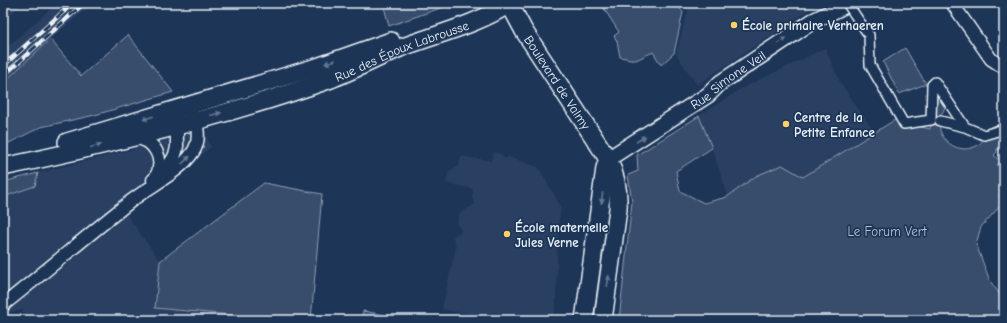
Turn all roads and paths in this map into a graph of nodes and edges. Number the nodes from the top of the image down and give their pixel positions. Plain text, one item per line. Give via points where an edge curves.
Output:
1 (509, 3) edge
2 (847, 3) edge
3 (850, 3) edge
4 (952, 3) edge
5 (1004, 65) edge
6 (190, 113) junction
7 (935, 121) junction
8 (178, 125) junction
9 (965, 127) junction
10 (1004, 128) edge
11 (124, 139) junction
12 (608, 159) junction
13 (3, 163) edge
14 (3, 167) edge
15 (153, 180) junction
16 (133, 200) junction
17 (3, 306) edge
18 (584, 320) edge
19 (603, 320) edge

1 - 6 main road, Rue des Époux Labrousse via 482,19 403,47 332,78
1 - 12 main road, Boulevard de Valmy via 524,31
2 - 7 street, bridge via 869,35 870,65 904,124
12 -> 3 street, Rue Simone Veil via 708,95 813,20
4 - 5 street via 991,59
6 - 8 main road, Rue des Époux Labrousse
6 -> 13 main road, Rue des Époux Labrousse
16 -> 6 street via 173,171 195,150 198,140
7 - 9 street
7 - 9 street via 932,84 935,82
8 - 11 main road, Rue des Époux Labrousse
8 - 15 street via 177,146 173,159
9 - 10 street via 984,134
14 -> 11 main road, Rue des Époux Labrousse
11 - 15 street, Rue des Époux Labrousse via 143,139 156,150 159,168
12 -> 18 main road
19 -> 12 main road, Boulevard de Valmy via 619,199
15 - 16 street
16 - 17 street

